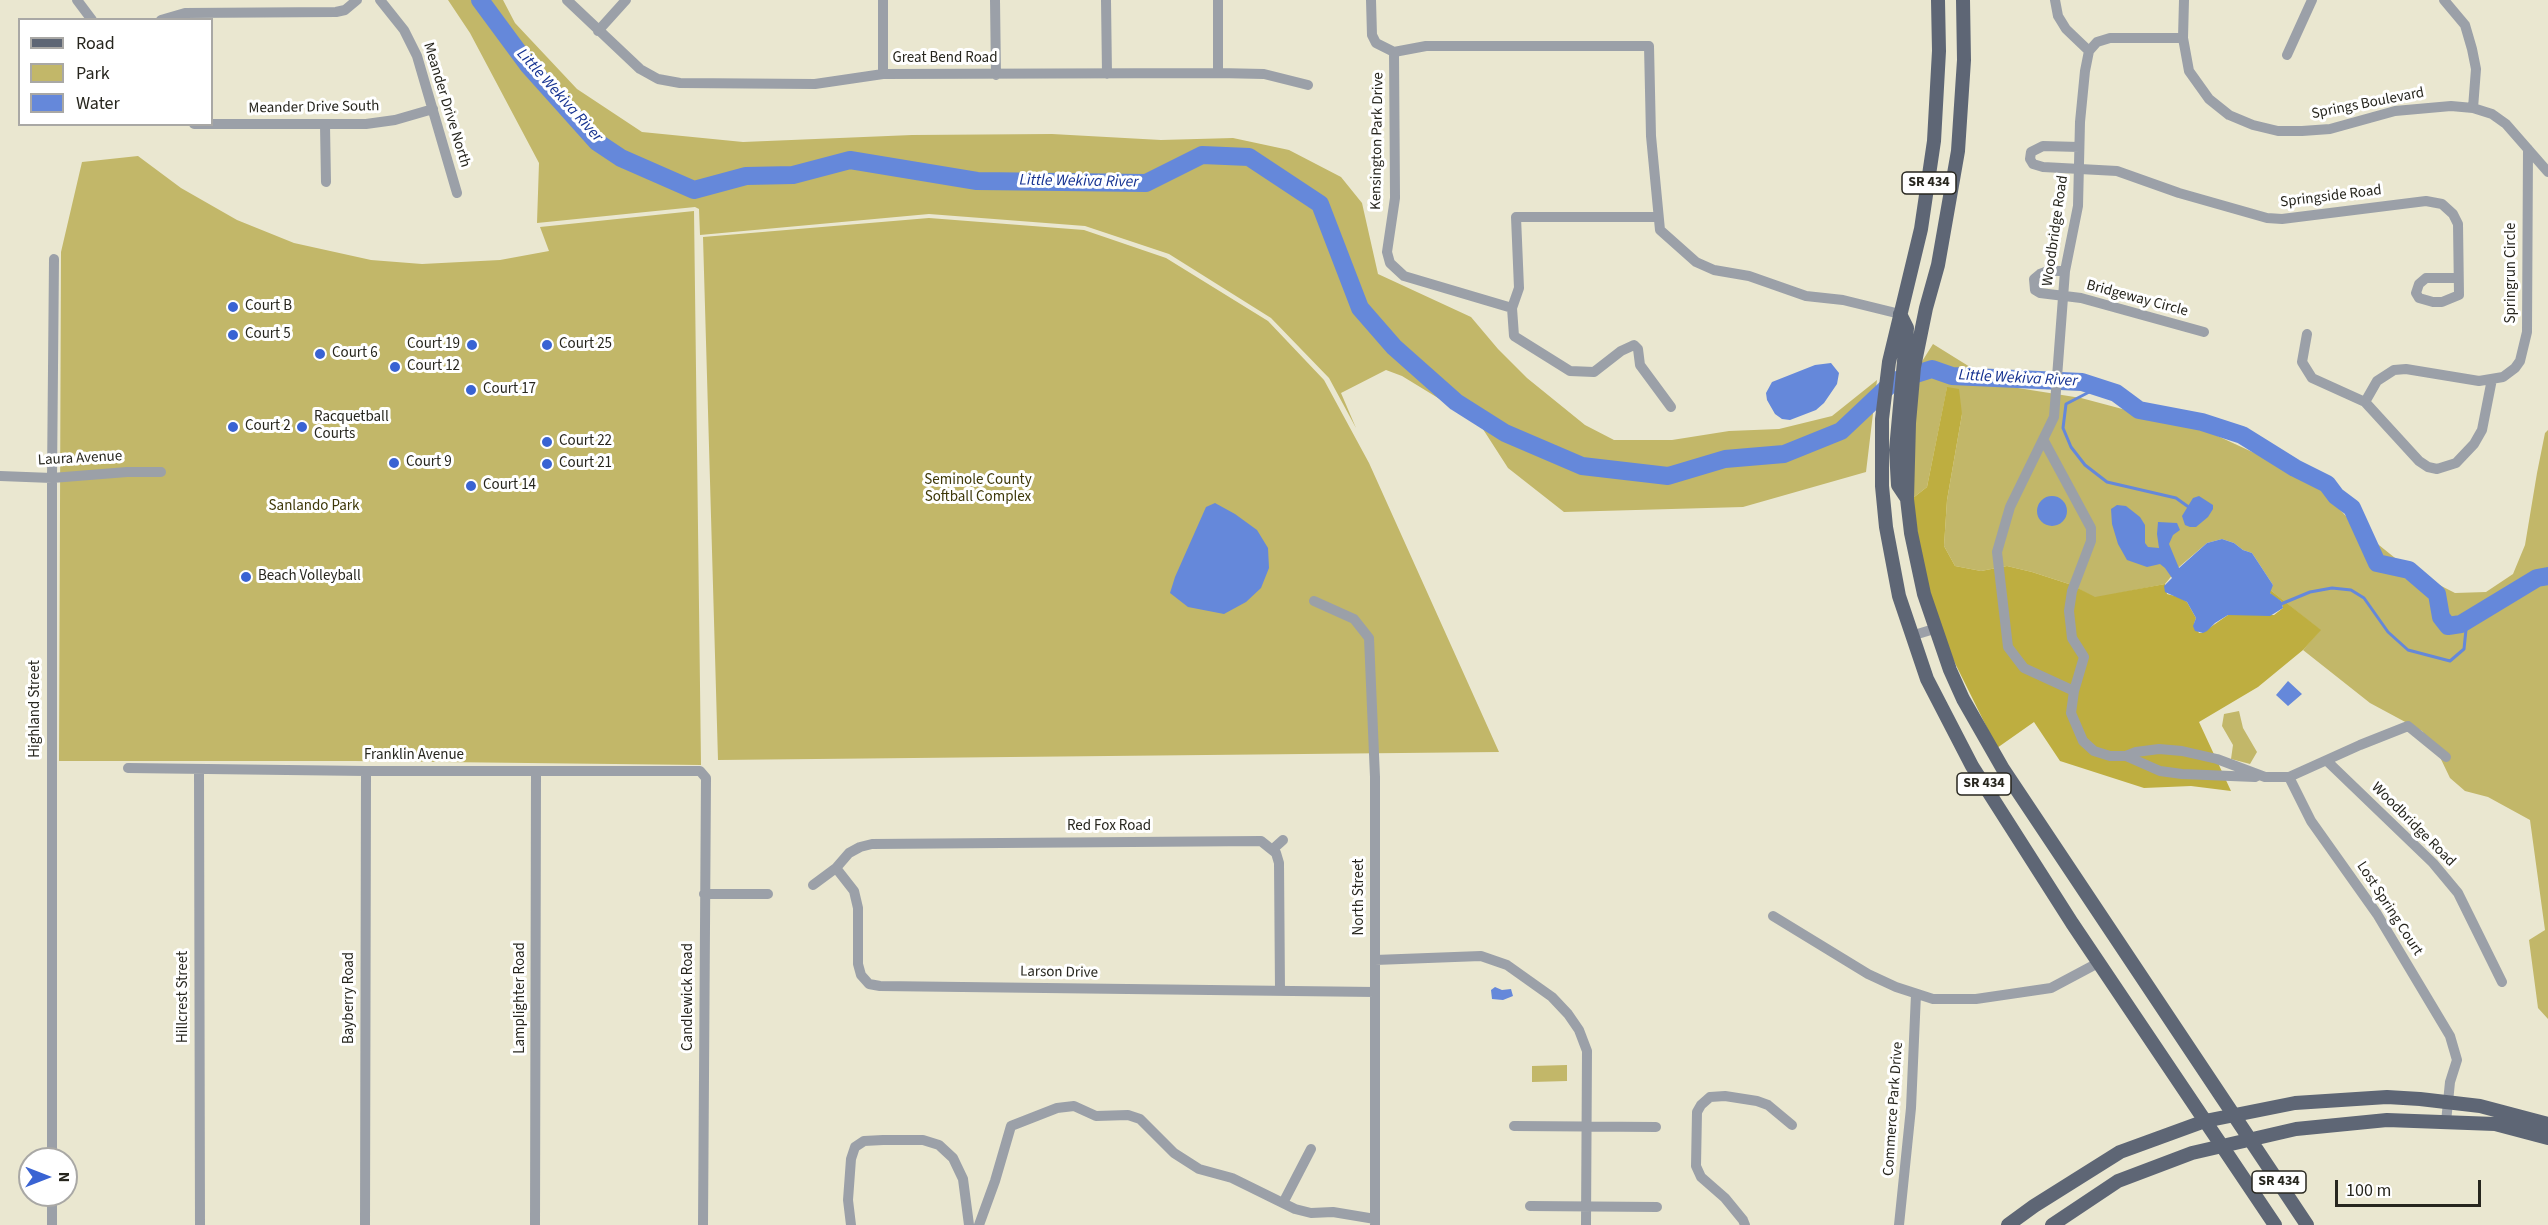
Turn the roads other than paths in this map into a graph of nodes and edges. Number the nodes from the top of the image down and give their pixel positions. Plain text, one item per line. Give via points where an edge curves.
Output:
1 (77, 0) edge
2 (357, 0) edge
3 (380, 0) edge
4 (567, 0) edge
5 (626, 0) edge
6 (883, 0) edge
7 (995, 0) edge
8 (1106, 0) edge
9 (1218, 0) edge
10 (1371, 0) edge
11 (1938, 0) edge
12 (1963, 0) edge
13 (2055, 0) edge
14 (2184, 0) edge
15 (2312, 0) edge
16 (2444, 0) edge
17 (91, 18) edge
18 (171, 18) edge
19 (598, 31) junction
20 (2183, 38) junction
21 (2089, 51) junction
22 (1394, 52) junction
23 (2288, 55) dead end
24 (883, 74) junction
25 (1107, 74) junction
26 (1218, 74) junction
27 (996, 75) junction
28 (1308, 86) dead end
29 (2473, 108) junction
30 (434, 109) junction
31 (213, 124) edge
32 (325, 125) junction
33 (2079, 147) junction
34 (2528, 149) junction
35 (2080, 169) junction
36 (2548, 172) edge
37 (326, 182) dead end
38 (457, 193) dead end
39 (1658, 217) junction
40 (54, 259) dead end
41 (2065, 272) junction
42 (2457, 278) dead end
43 (2062, 296) junction
44 (1512, 308) junction
45 (1900, 314) junction
46 (2205, 332) dead end
47 (2307, 334) dead end
48 (2492, 379) junction
49 (2365, 402) junction
50 (1671, 407) dead end
51 (2044, 441) junction
52 (161, 472) dead end
53 (0, 476) edge
54 (51, 478) junction
55 (1907, 499) junction
56 (1314, 601) dead end
57 (1935, 629) junction
58 (1911, 636) junction
59 (2074, 691) junction
60 (2126, 756) junction
61 (2446, 756) dead end
62 (2327, 761) junction
63 (128, 768) dead end
64 (199, 769) junction
65 (366, 771) junction
66 (536, 771) junction
67 (700, 771) joint
68 (2259, 775) junction
69 (2289, 777) junction
70 (1284, 840) dead end
71 (1273, 849) junction
72 (836, 868) junction
73 (813, 885) dead end
74 (704, 894) junction
75 (768, 894) dead end
76 (1773, 916) dead end
77 (1375, 960) junction
78 (2098, 963) junction
79 (2502, 982) dead end
80 (1280, 992) junction
81 (1375, 992) junction
82 (1916, 994) junction
83 (2447, 1101) junction
84 (2234, 1115) junction
85 (2205, 1121) junction
86 (2445, 1122) junction
87 (2548, 1124) edge
88 (1792, 1125) dead end
89 (1515, 1126) dead end
90 (1587, 1127) junction
91 (1656, 1127) dead end
92 (2251, 1138) junction
93 (2548, 1138) edge
94 (2222, 1144) junction
95 (52, 1147) edge
96 (1311, 1149) dead end
97 (1282, 1203) junction
98 (1530, 1206) dead end
99 (1587, 1206) junction
100 (52, 1207) edge
101 (1657, 1207) dead end
102 (1375, 1222) edge
103 (52, 1225) edge
104 (200, 1225) edge
105 (365, 1225) edge
106 (535, 1225) edge
107 (703, 1225) edge
108 (851, 1225) edge
109 (969, 1225) edge
110 (979, 1225) edge
111 (1586, 1225) edge
112 (1744, 1225) edge
113 (1899, 1225) edge
114 (2008, 1225) edge
115 (2052, 1225) edge
116 (2275, 1225) edge
117 (2307, 1225) edge

1 - 17 street
2 - 18 street via 336,12 195,13
3 - 30 street, Meander Drive North via 404,30 417,56
4 - 19 street, Great Bend Road
5 - 19 street
6 - 24 street
7 - 27 street
8 - 25 street
9 - 26 street
10 - 22 street, Kensington Park Drive via 1372,35 1376,43
11 - 45 main road, SR 434 via 1934,141 1921,229
12 - 55 main road, SR 434 via 1958,151 1938,265 1920,336 1912,392
13 - 21 street via 2066,29
14 - 20 street, Springs Boulevard
15 - 23 street
16 - 29 street via 2465,25 2472,49 2476,69
19 - 24 street, Great Bend Road via 658,80 815,84
20 - 21 street via 2110,38 2097,42
20 - 29 street, Springs Boulevard via 2189,71 2198,87 2229,115 2253,125 2278,131 2330,129 2412,109
21 - 33 street, Woodbridge Road
22 - 39 street via 1426,46 1649,46
22 - 44 street, Kensington Park Drive via 1395,198 1387,252 1390,262 1404,276
24 - 27 street, Great Bend Road
25 - 26 street, Great Bend Road
25 - 27 street, Great Bend Road
26 - 28 street, Great Bend Road via 1264,74
29 - 34 street, Springs Boulevard via 2506,124
30 - 32 street, Meander Drive South via 395,120
30 - 38 street, Meander Drive North
31 - 32 street, Meander Drive South
32 - 37 street
33 - 35 street, Woodbridge Road
33 - 35 street via 2043,146 2031,152 2030,159 2043,167
34 - 36 street, Springs Boulevard
34 - 48 street, Springrun Circle via 2527,332 2515,368
35 - 41 street, Woodbridge Road via 2078,206
35 - 42 street, Springside Road via 2117,171 2267,218 2426,201 2442,204 2458,224
39 - 44 street via 1516,217 1519,288
39 - 45 street via 1660,230 1674,244 1696,262 1714,270 1749,276 1806,296 1844,300
40 - 54 street, Highland Street
41 - 43 street, Woodbridge Road
41 - 43 street, Bridgeway Circle via 2040,274 2033,285 2040,293
43 - 46 street, Bridgeway Circle
43 - 51 street, Woodbridge Road via 2057,394 2054,417
44 - 50 street via 1514,336 1570,371 1594,372 1634,345 1641,364
45 - 55 main road via 1907,328 1896,450 1898,485
45 - 58 main road, SR 434 via 1882,419 1882,486 1899,596
47 - 49 street via 2302,362 2305,370 2312,378
48 - 49 street via 2394,370 2377,381
48 - 49 street via 2482,430 2474,444 2456,463 2437,469 2420,461
51 - 59 street via 2091,528 2091,541 2072,591 2069,611 2072,638 2084,657
51 - 59 street, Woodbridge Road via 2010,507 1997,552 2000,584 2008,647 2024,668
52 - 54 street, Laura Avenue
53 - 54 street, Laura Avenue
54 - 95 street, Highland Street
55 - 57 main road, SR 434 via 1917,565
56 - 77 street, North Street via 1354,619 1369,638 1375,777
57 - 58 street
57 - 84 main road, SR 434 via 1963,699 2003,769
58 - 78 main road, SR 434 via 1959,744
59 - 60 street via 2071,713 2083,741 2094,751
60 - 68 street via 2173,773
60 - 68 street via 2159,749 2182,750
61 - 62 street via 2408,726
62 - 69 street
62 - 79 street, Woodbridge Road via 2433,863 2458,893
63 - 64 street, Franklin Avenue
64 - 65 street, Franklin Avenue
64 - 104 street, Hillcrest Street
65 - 66 street, Franklin Avenue
65 - 105 street, Bayberry Road
66 - 67 street, Franklin Avenue
66 - 106 street, Lamplighter Road
67 - 74 street, Candlewick Road via 706,778
68 - 69 street
69 - 83 street, Lost Spring Court via 2311,821 2377,914 2450,1036 2457,1060
70 - 71 street
71 - 72 street, Red Fox Road via 1261,841 872,844 849,854
71 - 80 street via 1279,863
72 - 73 street, Red Fox Road
72 - 80 street, Larson Drive via 854,891 858,908 858,964 869,984
74 - 75 street
74 - 107 street, Candlewick Road
76 - 82 street via 1868,974
77 - 81 street, North Street
77 - 90 street via 1481,956 1507,965 1552,997 1574,1022 1587,1051
78 - 82 street via 2051,988 1976,999 1933,999
78 - 85 main road, SR 434
80 - 81 street, Larson Drive
81 - 102 street, North Street
82 - 113 street, Commerce Park Drive via 1911,1108
83 - 84 main road via 2387,1097 2340,1100 2295,1103
83 - 86 street
83 - 87 main road
84 - 85 main road
84 - 92 main road, SR 434
85 - 94 main road, SR 434
85 - 114 main road via 2105,1160
86 - 92 main road via 2351,1122
86 - 93 main road via 2495,1124
88 - 112 street via 1768,1105 1746,1099 1710,1097 1697,1112 1696,1166 1701,1177 1725,1198
89 - 90 street
90 - 91 street
90 - 99 street
92 - 94 main road
92 - 117 main road, SR 434
94 - 115 main road via 2118,1181
94 - 116 main road, SR 434
96 - 97 street
97 - 102 street via 1311,1214 1333,1212
97 - 110 street via 1232,1178 1199,1169 1174,1153 1140,1119 1128,1115 1096,1116 1074,1106 1057,1108 1011,1126
98 - 99 street
99 - 101 street
99 - 111 street
100 - 103 street
108 - 109 street via 850,1159 855,1147 864,1141 883,1140 923,1140 939,1145 953,1158 963,1179

